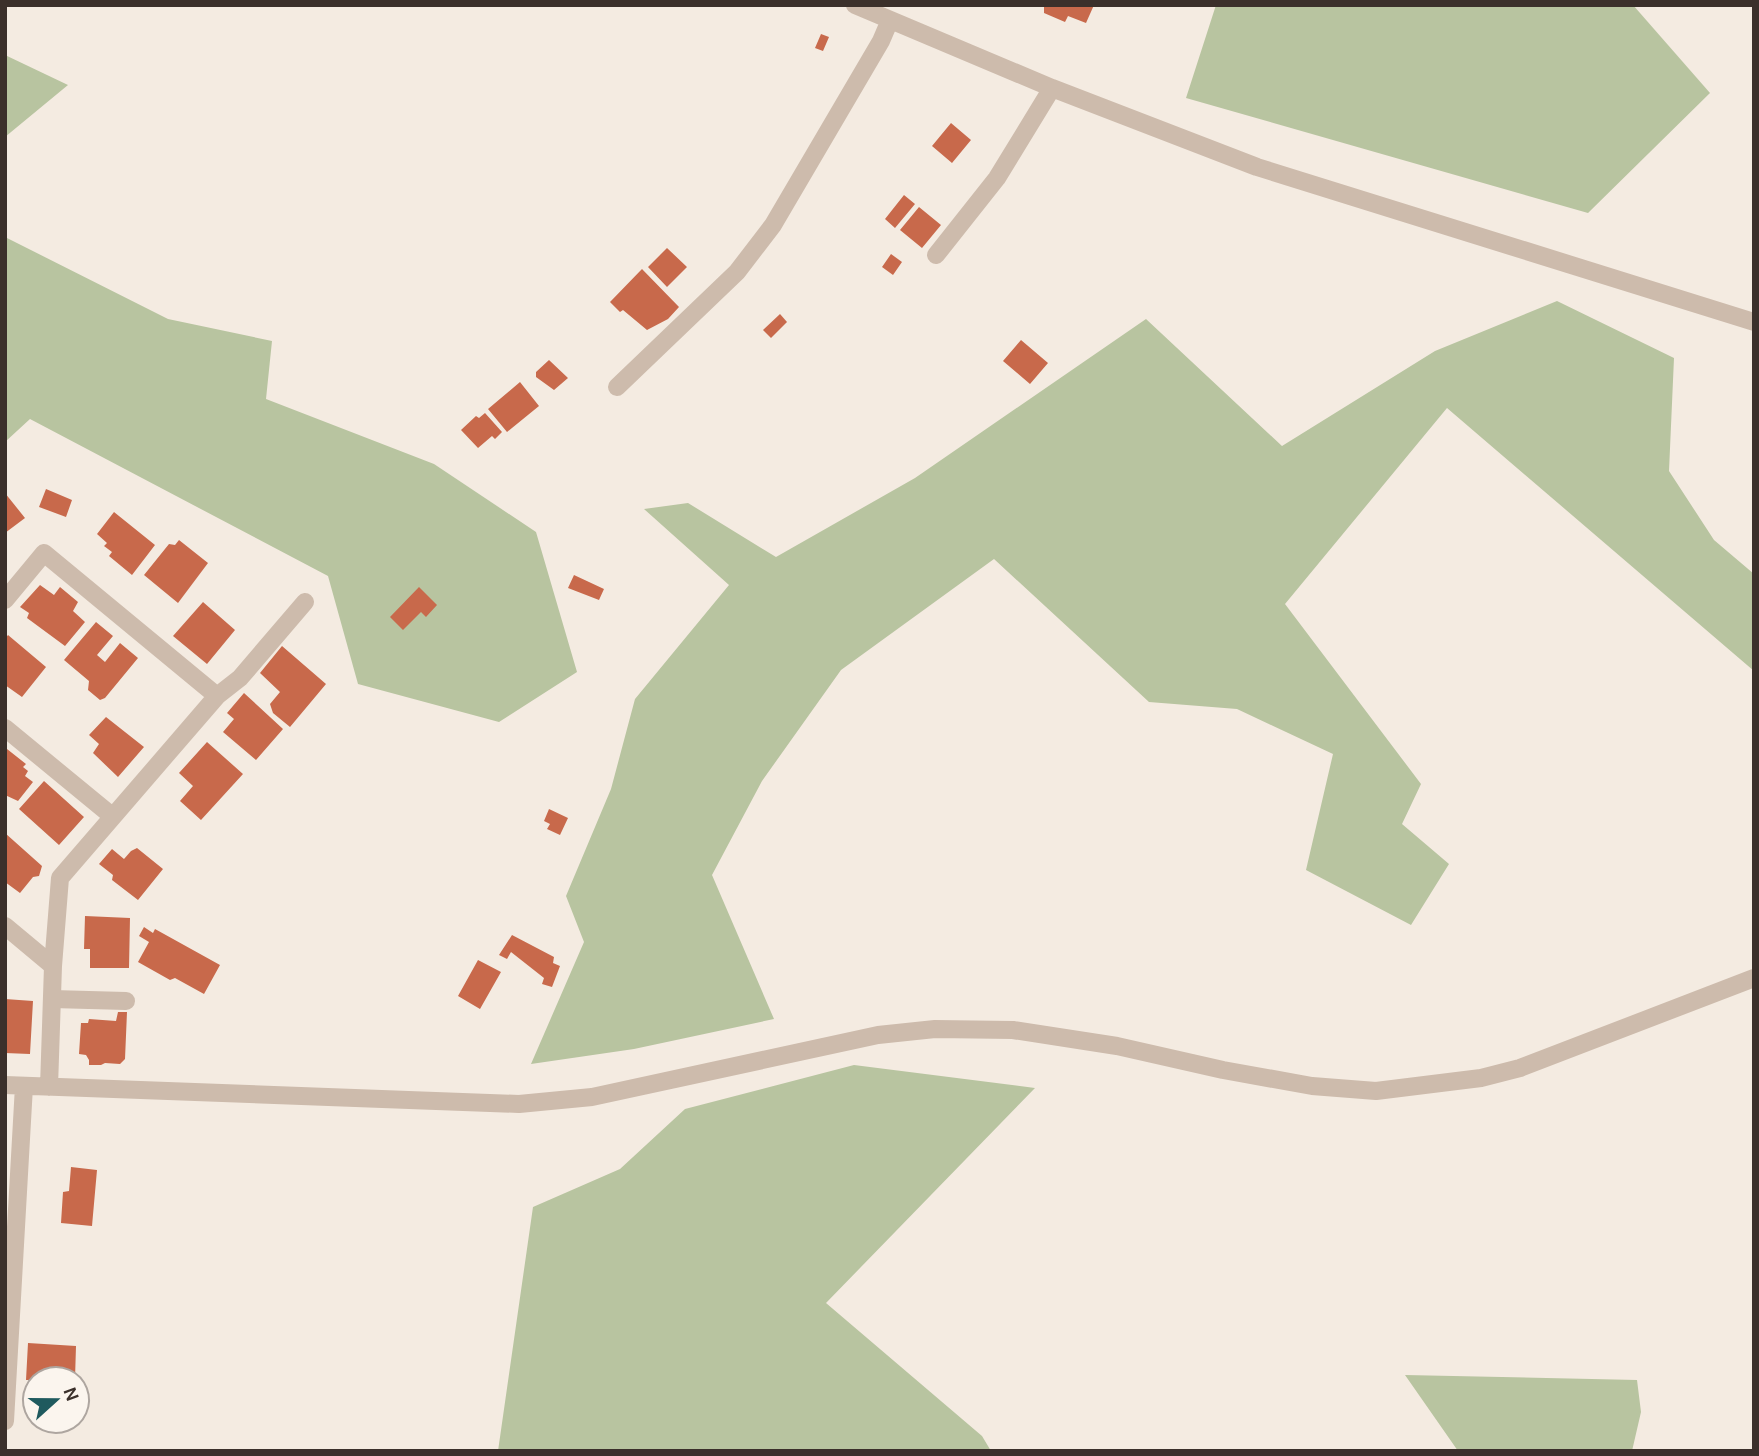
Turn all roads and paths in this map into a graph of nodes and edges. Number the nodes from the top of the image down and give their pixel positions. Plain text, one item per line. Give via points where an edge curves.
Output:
1 (855, 5) edge
2 (890, 20) junction
3 (1052, 88) junction
4 (936, 255) dead end
5 (1754, 322) edge
6 (617, 387) dead end
7 (5, 600) edge
8 (305, 602) dead end
9 (217, 696) junction
10 (5, 727) edge
11 (112, 816) junction
12 (5, 926) edge
13 (53, 966) junction
14 (1754, 978) edge
15 (52, 999) junction
16 (126, 1001) dead end
17 (5, 1085) edge
18 (24, 1086) junction
19 (49, 1087) junction
20 (5, 1421) edge

1 - 2 street
2 - 3 street
2 - 6 street via 773,225 737,272
3 - 4 street via 997,178
3 - 5 street via 1257,167
7 - 9 street via 44,553
8 - 9 street via 240,678
9 - 11 street
10 - 11 street
11 - 13 street via 60,878
12 - 13 street
13 - 15 street
14 - 19 street via 1521,1068 1481,1078 1376,1091 1312,1086 1117,1046 1013,1030 974,1029 878,1035 592,1097 519,1104
15 - 16 street
15 - 19 street
17 - 18 street
18 - 19 street
18 - 20 street

